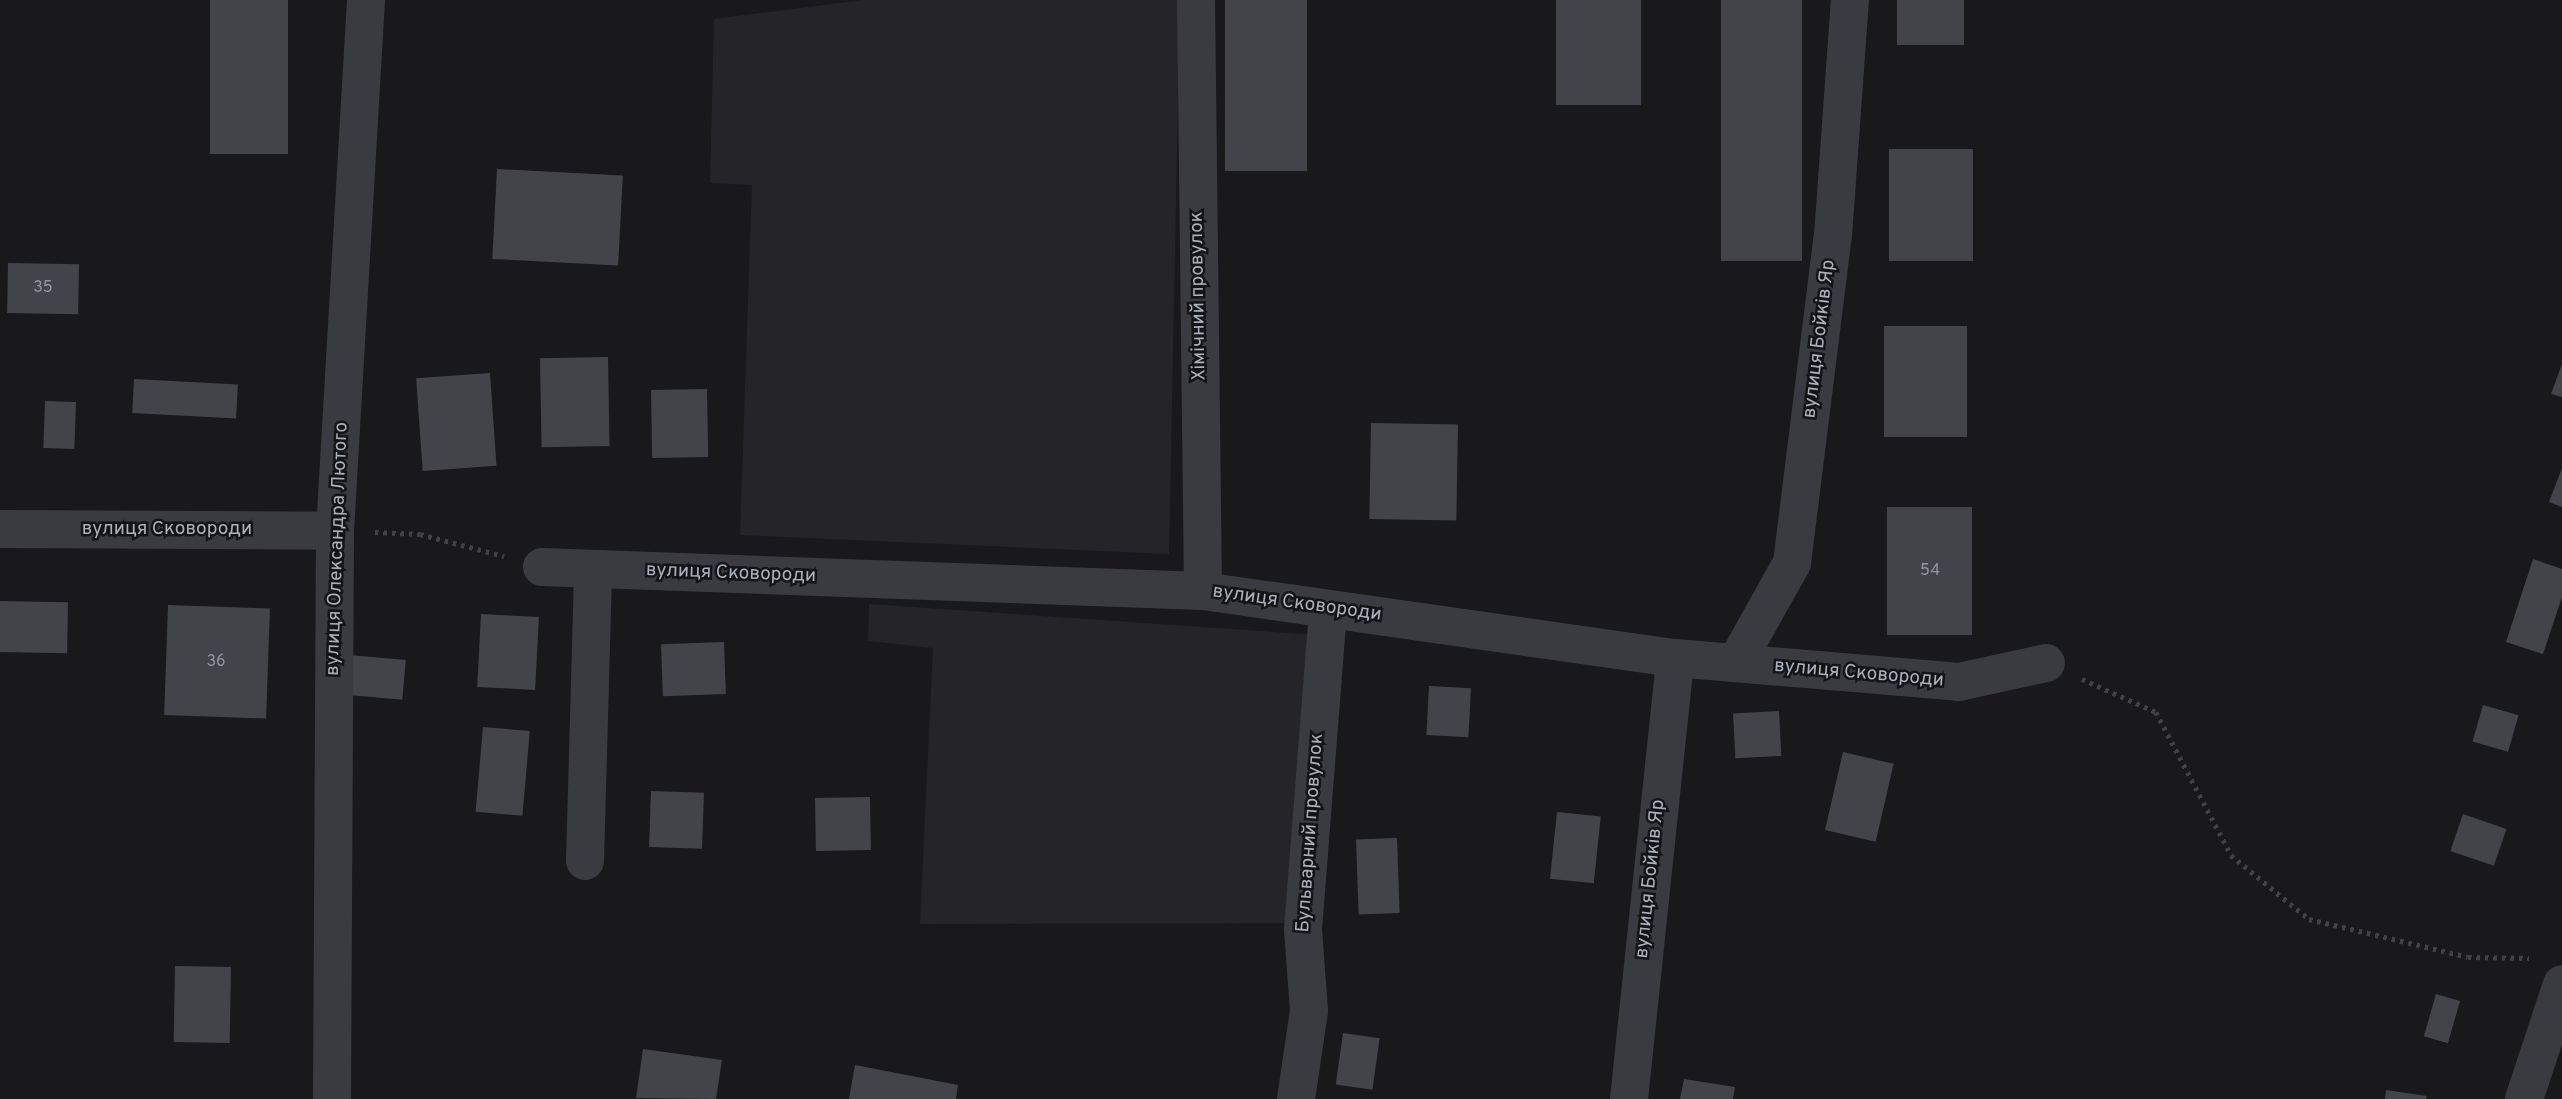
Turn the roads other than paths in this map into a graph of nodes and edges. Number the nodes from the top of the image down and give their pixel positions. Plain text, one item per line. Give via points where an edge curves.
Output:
1 (366, 0) edge
2 (1196, 0) edge
3 (1850, 0) edge
4 (0, 529) edge
5 (335, 531) junction
6 (542, 567) road end
7 (593, 569) junction
8 (1203, 591) junction
9 (1328, 609) junction
10 (1675, 658) junction
11 (1736, 663) junction
12 (2046, 663) road end
13 (585, 861) dead end
14 (2549, 971) edge
15 (332, 1099) edge
16 (1296, 1099) edge
17 (1629, 1099) edge
18 (2524, 1099) edge

1 - 5 street, вулиця Олександра Лютого
2 - 8 street, Хімічний провулок
3 - 11 street, вулиця Бойків Яр via 1833,236 1792,563
4 - 5 street, вулиця Сковороди
5 - 15 street, вулиця Олександра Лютого
6 - 7 street, вулиця Сковороди
7 - 8 street, вулиця Сковороди
7 - 13 street
8 - 9 street, вулиця Сковороди
9 - 10 street, вулиця Сковороди
9 - 16 street, Бульварний провулок via 1303,929 1309,1011
10 - 11 street, вулиця Сковороди
10 - 17 street, вулиця Бойків Яр
11 - 12 street, вулиця Сковороди via 1959,682
14 - 18 street

